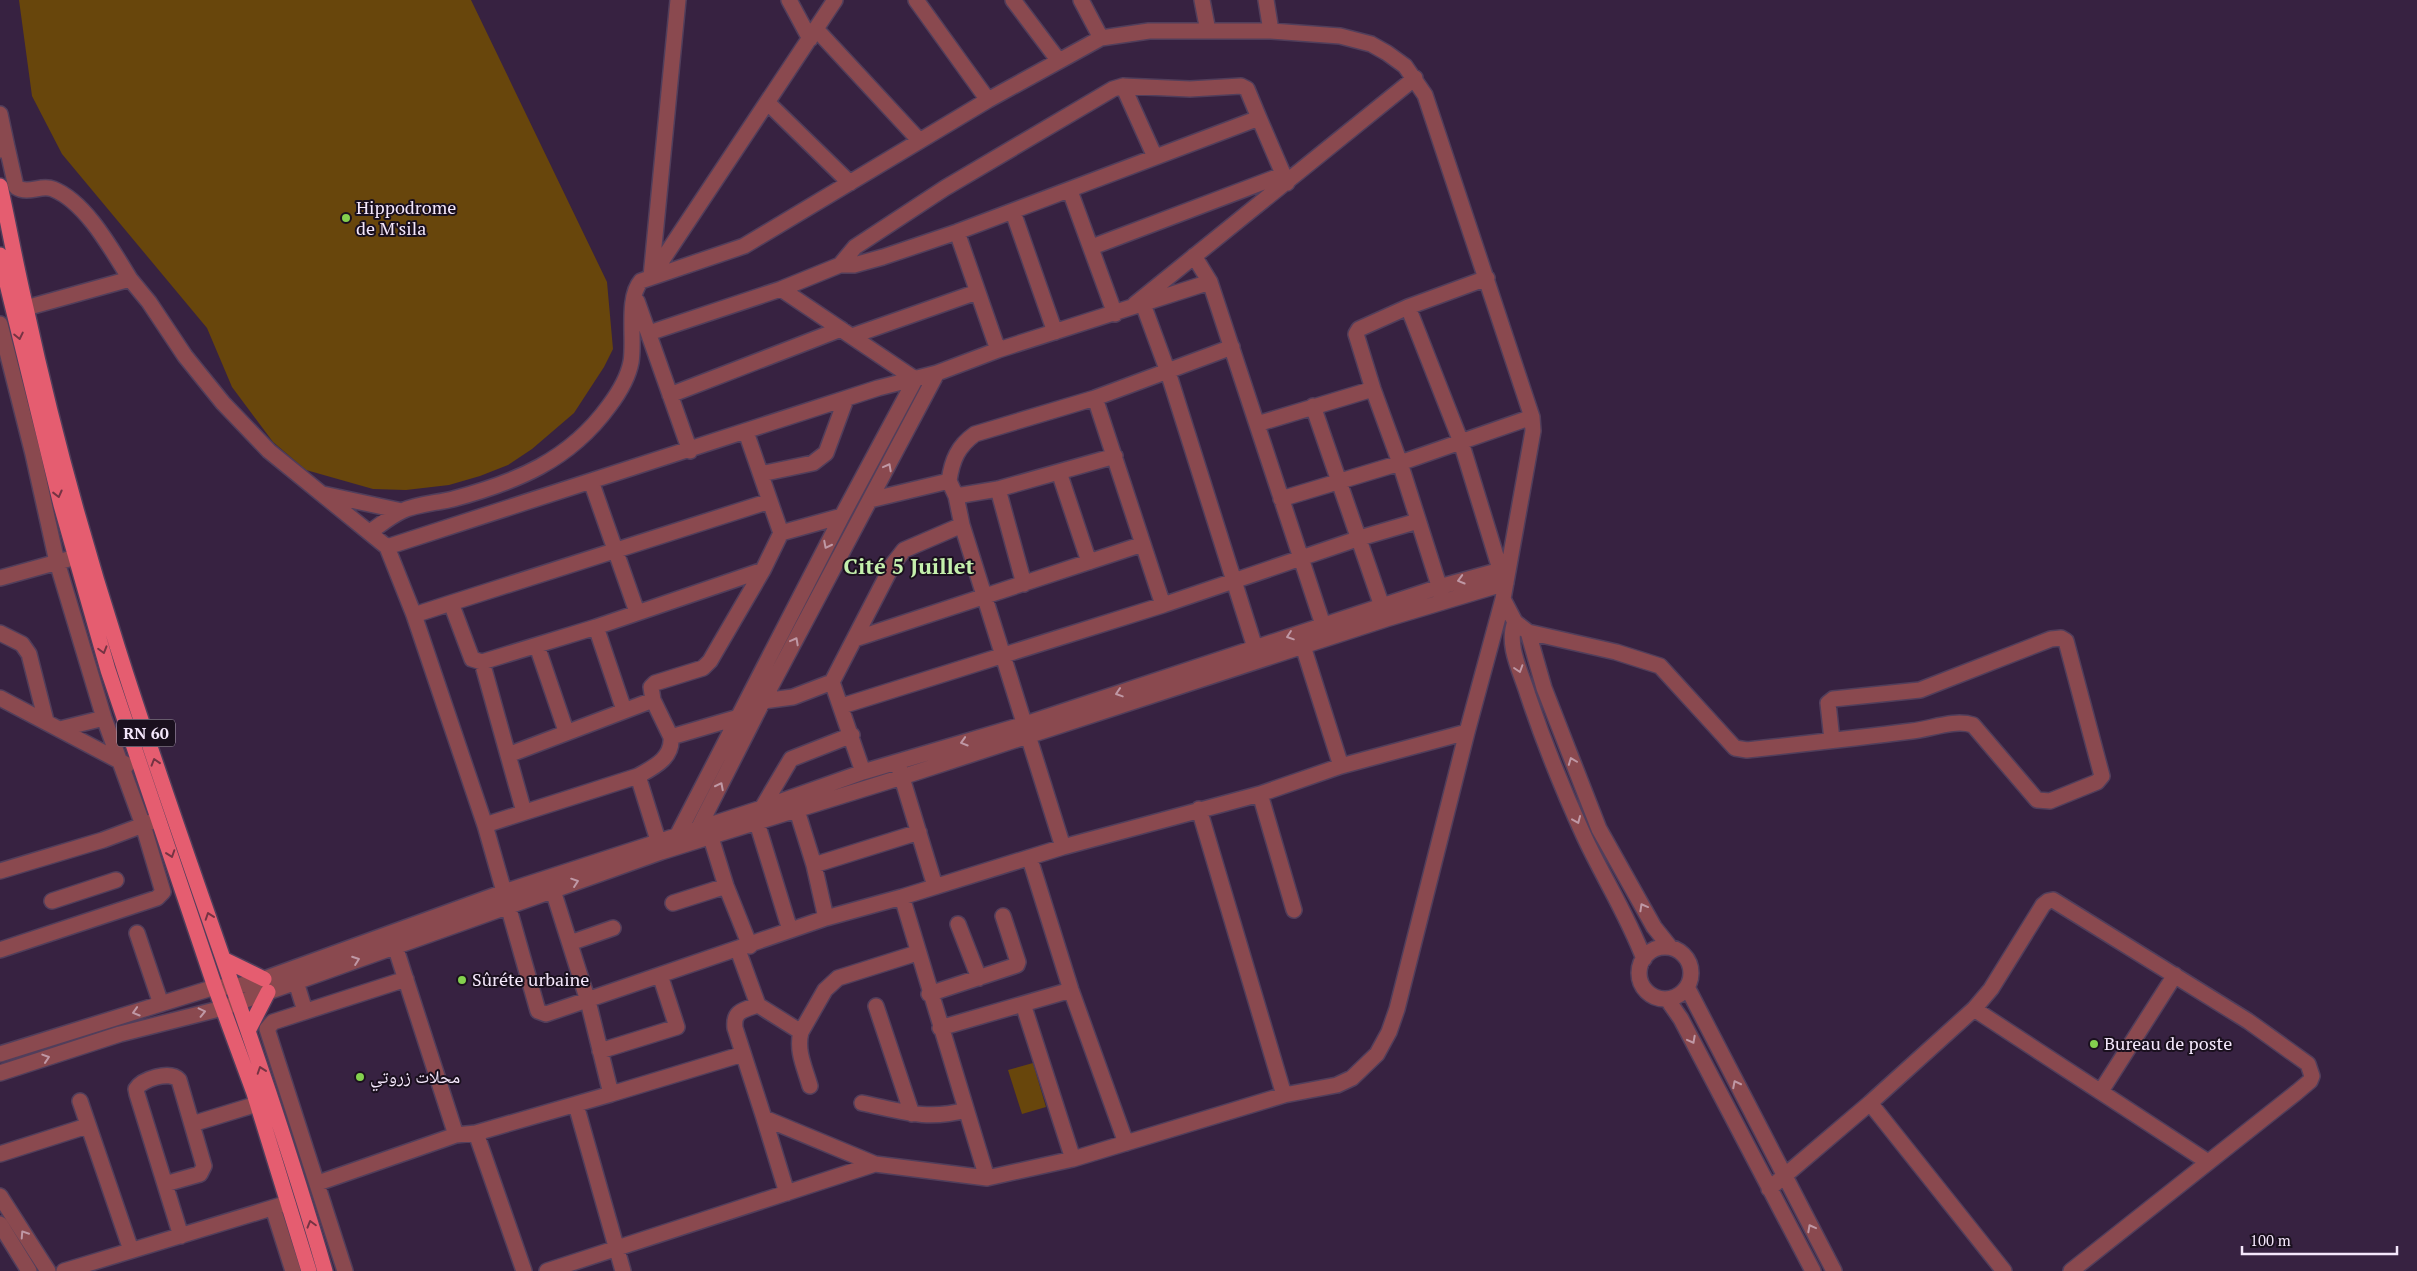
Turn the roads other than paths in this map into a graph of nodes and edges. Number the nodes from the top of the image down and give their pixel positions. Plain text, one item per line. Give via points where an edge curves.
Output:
1 (678, 0) edge
2 (789, 0) edge
3 (835, 0) edge
4 (916, 0) edge
5 (1014, 0) edge
6 (1081, 0) edge
7 (1202, 0) edge
8 (1266, 0) edge
9 (1208, 31) junction
10 (1271, 31) junction
11 (813, 34) junction
12 (1101, 38) junction
13 (1059, 61) junction
14 (1415, 78) junction
15 (1123, 86) junction
16 (988, 100) junction
17 (768, 103) junction
18 (0, 114) edge
19 (1259, 118) junction
20 (919, 140) junction
21 (3, 149) edge
22 (1155, 157) junction
23 (1284, 179) junction
24 (850, 183) junction
25 (0, 186) edge
26 (1070, 191) junction
27 (1013, 212) junction
28 (3, 215) edge
29 (4, 231) edge
30 (956, 232) junction
31 (1092, 246) junction
32 (0, 255) edge
33 (1194, 256) junction
34 (840, 265) junction
35 (650, 277) junction
36 (130, 278) junction
37 (1487, 278) junction
38 (1210, 282) junction
39 (781, 289) junction
40 (634, 292) junction
41 (977, 292) junction
42 (1137, 306) junction
43 (1408, 307) junction
44 (19, 310) junction
45 (1115, 314) junction
46 (0, 324) edge
47 (1055, 332) junction
48 (649, 333) junction
49 (847, 333) junction
50 (1232, 347) junction
51 (998, 350) junction
52 (1168, 372) junction
53 (937, 373) junction
54 (915, 378) junction
55 (1372, 389) junction
56 (670, 395) junction
57 (846, 398) junction
58 (1095, 398) junction
59 (1313, 406) junction
60 (1532, 417) junction
61 (1257, 424) junction
62 (746, 432) junction
63 (1461, 442) junction
64 (690, 451) junction
65 (1115, 456) junction
66 (1400, 463) junction
67 (1059, 472) junction
68 (761, 474) junction
69 (591, 481) junction
70 (949, 481) junction
71 (1340, 481) junction
72 (998, 489) junction
73 (321, 494) junction
74 (956, 496) junction
75 (1281, 499) junction
76 (770, 501) junction
77 (850, 501) junction
78 (868, 504) junction
79 (402, 511) junction
80 (842, 516) junction
81 (1418, 521) junction
82 (962, 525) junction
83 (370, 532) junction
84 (781, 533) junction
85 (1360, 538) junction
86 (1143, 544) junction
87 (387, 547) junction
88 (616, 550) junction
89 (76, 557) junction
90 (1301, 559) junction
91 (57, 562) junction
92 (1089, 562) junction
93 (763, 570) junction
94 (1505, 573) junction
95 (0, 578) edge
96 (1234, 581) junction
97 (1024, 584) junction
98 (1439, 586) junction
99 (985, 597) junction
100 (1503, 600) junction
101 (1444, 602) junction
102 (451, 603) junction
103 (1163, 605) junction
104 (637, 612) junction
105 (1384, 612) junction
106 (414, 614) junction
107 (1516, 622) junction
108 (596, 627) junction
109 (1326, 631) junction
110 (1528, 632) junction
111 (0, 633) edge
112 (854, 639) junction
113 (537, 646) junction
114 (1303, 646) junction
115 (1002, 654) junction
116 (1257, 654) junction
117 (482, 662) junction
118 (832, 682) junction
119 (0, 698) edge
120 (653, 700) junction
121 (842, 706) junction
122 (752, 708) junction
123 (624, 710) junction
124 (104, 718) junction
125 (46, 721) junction
126 (60, 729) junction
127 (1027, 730) junction
128 (566, 731) junction
129 (1467, 732) junction
130 (852, 736) junction
131 (671, 737) junction
132 (1832, 740) junction
133 (508, 755) junction
134 (122, 762) junction
135 (898, 762) junction
136 (1341, 766) junction
137 (142, 772) junction
138 (864, 772) junction
139 (638, 776) junction
140 (902, 778) junction
141 (1260, 794) junction
142 (795, 804) junction
143 (1199, 809) junction
144 (524, 812) junction
145 (758, 814) junction
146 (159, 819) junction
147 (143, 825) junction
148 (485, 825) junction
149 (706, 831) junction
150 (919, 832) junction
151 (678, 834) junction
152 (660, 846) junction
153 (1063, 847) junction
154 (1030, 859) junction
155 (814, 865) junction
156 (0, 871) edge
157 (116, 880) dead end
158 (551, 883) junction
159 (726, 886) junction
160 (936, 886) junction
161 (902, 897) junction
162 (507, 898) junction
163 (52, 901) dead end
164 (673, 903) dead end
165 (1294, 910) dead end
166 (1003, 916) dead end
167 (826, 918) junction
168 (958, 924) dead end
169 (612, 928) dead end
170 (790, 930) junction
171 (137, 933) dead end
172 (570, 943) junction
173 (395, 946) junction
174 (744, 948) junction
175 (1670, 948) junction
176 (0, 950) edge
177 (917, 953) junction
178 (1644, 959) junction
179 (225, 960) junction
180 (660, 975) junction
181 (2175, 975) junction
182 (979, 978) junction
183 (406, 979) junction
184 (296, 982) junction
185 (266, 985) junction
186 (215, 987) junction
187 (234, 987) junction
188 (1688, 987) junction
189 (1071, 990) junction
190 (929, 994) junction
191 (1667, 999) junction
192 (588, 1001) junction
193 (240, 1002) junction
194 (161, 1004) junction
195 (1023, 1004) junction
196 (758, 1005) junction
197 (876, 1006) dead end
198 (223, 1008) junction
199 (1974, 1009) junction
200 (305, 1011) junction
201 (940, 1028) junction
202 (248, 1031) junction
203 (800, 1032) junction
204 (600, 1051) junction
205 (0, 1054) edge
206 (743, 1054) junction
207 (0, 1073) edge
208 (284, 1084) junction
209 (810, 1086) dead end
210 (2101, 1091) junction
211 (611, 1094) junction
212 (1284, 1095) junction
213 (260, 1096) junction
214 (80, 1101) dead end
215 (1870, 1103) junction
216 (862, 1104) dead end
217 (576, 1105) junction
218 (966, 1110) junction
219 (912, 1114) junction
220 (764, 1118) junction
221 (192, 1124) junction
222 (87, 1126) junction
223 (476, 1133) junction
224 (456, 1135) junction
225 (1126, 1143) junction
226 (0, 1154) edge
227 (1073, 1158) junction
228 (2208, 1162) junction
229 (875, 1164) junction
230 (986, 1178) junction
231 (1784, 1178) junction
232 (318, 1183) junction
233 (165, 1184) junction
234 (1769, 1189) junction
235 (787, 1193) junction
236 (0, 1196) edge
237 (288, 1203) junction
238 (273, 1208) junction
239 (0, 1224) edge
240 (181, 1236) junction
241 (617, 1248) junction
242 (131, 1250) junction
243 (29, 1271) edge
244 (48, 1271) edge
245 (64, 1271) edge
246 (293, 1271) edge
247 (309, 1271) edge
248 (325, 1271) edge
249 (345, 1271) edge
250 (524, 1271) edge
251 (547, 1271) edge
252 (623, 1271) edge
253 (1813, 1271) edge
254 (1834, 1271) edge
255 (2004, 1271) edge
256 (2071, 1271) edge

1 - 35 street
2 - 11 street
3 - 11 street
4 - 16 street
5 - 13 street
6 - 12 street
7 - 9 street
8 - 10 street
9 - 10 street
9 - 12 street via 1149,31
10 - 14 street via 1340,36 1372,44 1404,66
11 - 17 street
11 - 20 street
12 - 13 street
13 - 16 street
14 - 23 street
14 - 37 street via 1426,95
15 - 19 street via 1190,90 1244,87
15 - 22 street
15 - 34 street via 1103,93 944,188 855,247
16 - 20 street
17 - 24 street
17 - 35 street
18 - 21 street
19 - 22 street
19 - 23 street
20 - 24 street
21 - 36 street via 16,187 25,191 51,188 69,198 103,238
22 - 26 street
23 - 31 street
23 - 33 street
24 - 35 street via 730,253
25 - 28 main road, RN 60
26 - 27 street
26 - 31 street
27 - 30 street
27 - 47 street
28 - 29 main road, RN 60
29 - 44 main road, RN 60
30 - 34 street via 883,257 854,265
30 - 41 street
31 - 45 street
32 - 44 main road, RN 60
33 - 38 street
33 - 42 street
34 - 39 street
35 - 40 street via 641,282
36 - 44 street
36 - 73 street via 222,403 269,451
37 - 43 street
37 - 60 street
38 - 42 street
38 - 50 street
39 - 48 street
39 - 49 street
40 - 48 street
40 - 79 street via 631,362 610,405 592,428 550,462 524,476 453,499
41 - 49 street
41 - 51 street
42 - 45 street
42 - 52 street
43 - 55 street via 1356,332
43 - 63 street
44 -> 89 main road, RN 60 via 60,506
179 -> 44 main road, RN 60 via 118,650
45 - 47 street
46 - 91 street
47 - 51 street
48 - 56 street
49 - 54 street
49 - 56 street
50 - 52 street
50 - 61 street
51 - 53 street
52 - 58 street
52 - 96 street
53 - 54 street
78 -> 53 street
54 - 57 street
54 - 77 street
55 - 59 street
55 - 66 street
56 - 64 street
57 - 62 street
57 - 68 street via 826,453 820,459
58 - 65 street
58 - 70 street via 975,434 956,454
59 - 61 street
59 - 71 street
60 - 63 street
60 - 94 street via 1533,431
61 - 75 street
62 - 64 street
62 - 68 street
63 - 66 street
63 - 94 street
64 - 69 street
65 - 67 street
65 - 86 street
66 - 71 street
66 - 81 street
67 - 72 street
67 - 92 street
68 - 76 street
69 - 87 street
69 - 88 street
70 - 74 street
70 - 78 street
71 - 75 street
71 - 85 street
72 - 74 street
72 - 97 street
73 - 79 street
73 - 83 street
74 - 82 street
75 - 90 street
76 - 84 street
76 - 88 street
77 - 78 street
77 - 80 street
122 -> 78 street
79 - 83 street
80 - 84 street
80 -> 122 street
81 - 85 street
81 - 98 street
82 - 99 street
82 - 112 street via 904,550 893,564
83 - 87 street
84 - 93 street
85 - 90 street
85 - 105 street
86 - 92 street
86 - 103 street
87 - 106 street
88 - 102 street
88 - 104 street
89 - 91 street
89 -> 137 main road, RN 60 via 108,670
90 - 96 street
90 - 109 street
91 - 95 street
91 - 124 street
92 - 97 street
93 - 104 street
93 - 120 street via 710,662 703,668 655,684 650,693
94 -> 98 street
94 - 100 street
94 - 101 street
96 - 103 street
96 - 116 street
97 - 99 street
98 - 101 street
98 - 105 street
99 - 112 street
99 - 115 street
100 - 107 street
100 - 129 street
101 - 105 street
102 - 106 street
102 - 117 street via 472,659
103 - 115 street
104 - 108 street
105 - 109 street
106 - 148 street
107 - 110 street
107 -> 178 street via 1511,634 1517,662 1542,737 1584,836
108 - 113 street
108 - 123 street
109 - 114 street
109 -> 116 street
110 - 132 street via 1616,652 1660,666 1736,748 1747,750
175 -> 110 street via 1654,927 1599,829 1544,688
111 - 125 street via 22,644 29,654
112 - 118 street
113 - 117 street
113 - 128 street
114 - 116 street
114 - 136 street
115 - 121 street
115 - 127 street
116 - 127 street
117 - 133 street
118 - 121 street
118 - 122 street
119 - 125 street
120 - 123 street
120 - 131 street
121 - 130 street
122 - 131 street
149 -> 122 street
122 - 151 street
123 - 128 street
124 - 126 street
124 - 134 street
125 - 126 street
126 - 134 street
127 -> 135 street
127 - 140 street
127 - 153 street
128 - 133 street
129 - 136 street
129 - 212 street via 1389,1032 1377,1054 1352,1078 1337,1085
130 - 138 street
130 - 145 street via 792,760
131 - 139 street via 670,750 660,765
132 - 132 street via 1969,724 2037,800 2050,801 2097,782 2102,776 2066,641 2061,638 2051,639 1920,690 1833,699 1828,703
133 - 144 street
134 - 137 street
134 - 147 street
135 - 138 street
135 - 140 street
136 - 141 street
137 - 146 main road, RN 60
138 - 142 street
139 - 144 street
139 - 152 street
140 - 142 street
140 - 150 street
141 - 143 street
141 - 165 street
142 - 145 street
142 - 155 street
143 - 153 street
143 - 212 street
144 - 148 street
145 - 149 street
145 - 170 street
146 - 147 street
146 -> 186 main road, RN 60
147 - 156 street
147 - 176 street via 163,889 161,896
148 - 162 street
149 - 151 street
149 - 152 street
149 - 159 street
150 - 155 street
150 - 160 street
151 - 152 street
152 - 158 street
153 - 154 street
154 - 160 street
154 - 189 street
155 - 167 street
157 - 163 street
158 - 162 street
158 - 172 street
159 - 164 street
159 - 174 street
160 - 161 street
161 - 167 street
161 - 177 street
162 - 173 street
162 - 185 street
162 - 192 street via 538,1010 546,1014
166 - 182 street via 1018,962 1013,967
167 - 170 street
168 - 182 street
169 - 172 street
170 - 174 street
171 - 194 street
172 - 192 street
173 - 183 street
184 -> 173 street
174 - 180 street
174 - 196 street
175 - 178 street via 1652,950
175 - 188 street via 1682,953 1689,963
177 - 190 street
177 - 203 street via 838,978 826,990
178 - 191 street via 1640,971 1645,988 1654,996
179 - 185 main road
179 - 187 main road, RN 60
180 - 192 street
180 - 204 street via 677,1027
181 - 199 street via 2053,900 2048,901 1991,989
181 - 210 street
181 - 228 street via 2248,1022 2312,1070 2310,1081
182 - 190 street
183 - 200 street
183 - 224 street
184 - 185 street
184 - 200 street
185 - 187 street
185 - 193 street
185 - 202 main road
186 - 187 street
186 - 194 street
186 - 198 main road, RN 60
187 - 193 main road, RN 60
188 - 191 street
231 -> 188 street
189 - 195 street
189 - 225 street
190 - 201 street
191 -> 234 street
192 - 204 street
193 - 198 street
193 - 202 main road, RN 60
194 -> 205 street
195 - 201 street
195 - 227 street
196 - 203 street
196 - 206 street via 740,1011 734,1018
197 - 219 street
207 -> 198 street via 120,1034
198 - 213 main road, RN 60
199 - 210 street
199 - 215 street
200 - 208 street via 273,1022 267,1029
201 - 218 street
213 -> 202 main road, RN 60
203 - 209 street via 799,1049
204 - 211 street
206 - 211 street
206 - 220 street
208 - 213 street
208 - 232 street
210 - 228 street
211 - 217 street
212 - 225 street
213 - 221 street
213 - 237 main road, RN 60
248 -> 213 main road, RN 60
214 - 222 street
215 - 231 street
215 - 255 street
216 - 219 street
217 - 223 street
217 - 241 street
218 - 219 street via 944,1116
218 - 230 street
220 - 229 street
220 - 235 street
221 - 233 street via 203,1171
221 - 233 street via 176,1077 168,1074 138,1085 136,1094
222 - 226 street
222 - 242 street
223 - 224 street
223 - 250 street
224 - 232 street
225 - 227 street
227 - 230 street
228 - 256 street
229 - 230 street
229 - 235 street
231 - 234 street
254 -> 231 street
232 - 249 street
233 - 240 street
234 - 253 street
235 - 241 street
244 -> 236 street
237 - 238 street
237 - 247 main road, RN 60
238 - 240 street
238 - 246 street
239 - 243 street
240 - 242 street
241 - 251 street
241 - 252 street
242 - 245 street

